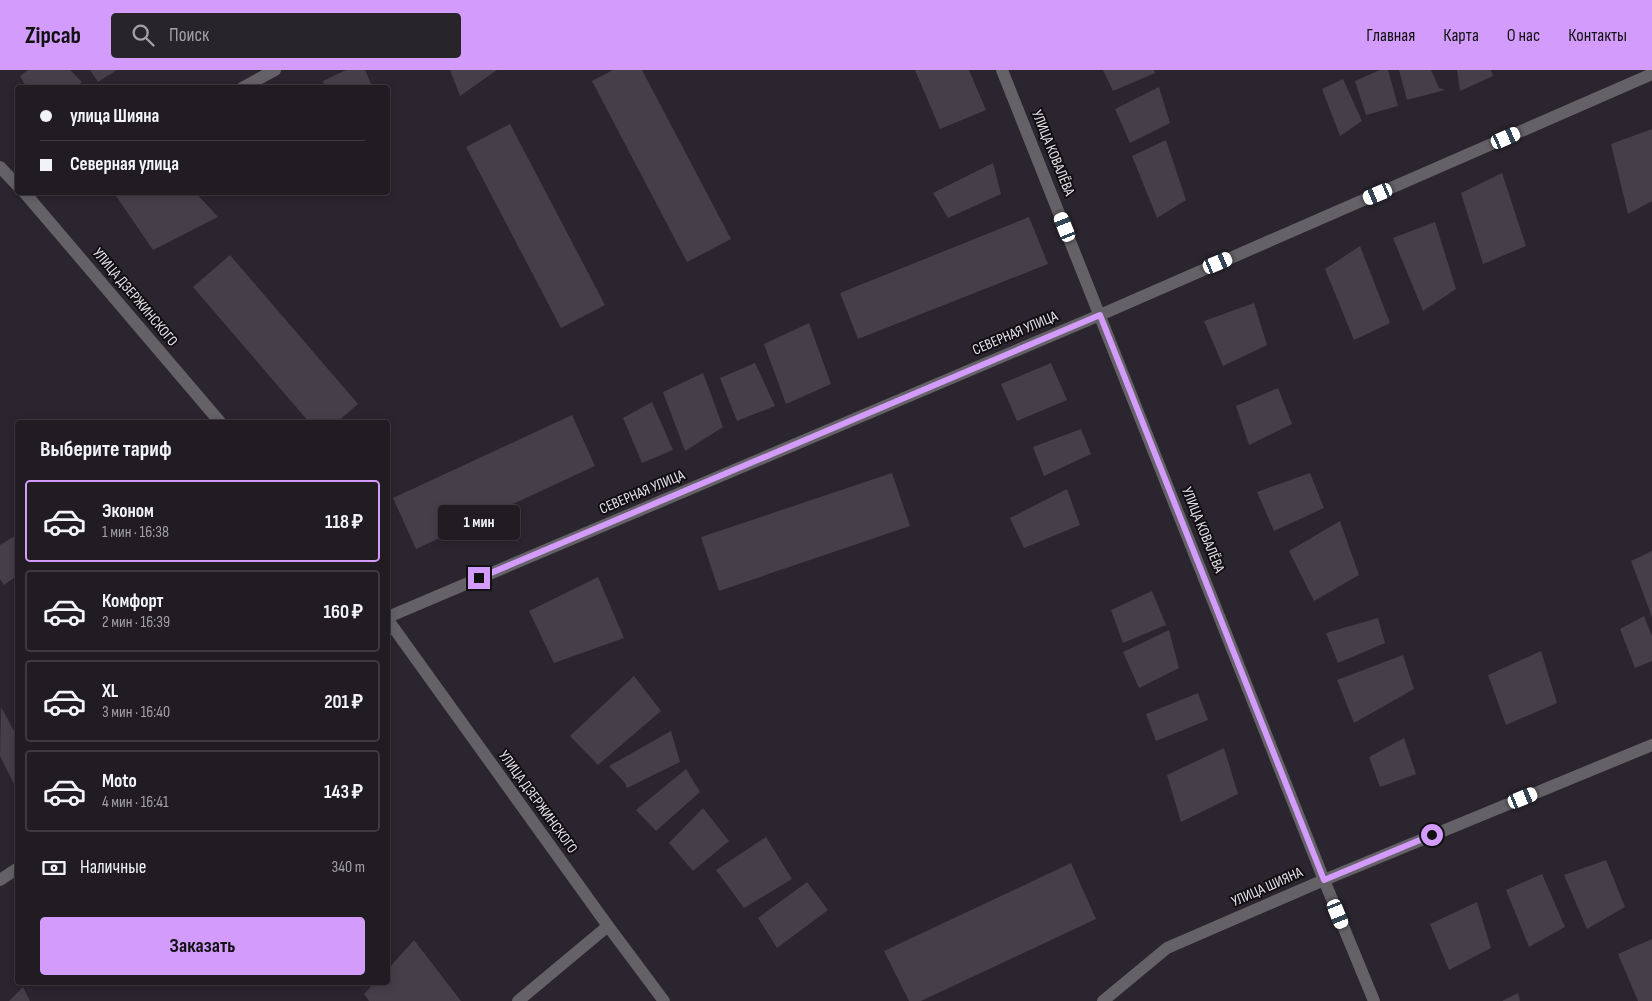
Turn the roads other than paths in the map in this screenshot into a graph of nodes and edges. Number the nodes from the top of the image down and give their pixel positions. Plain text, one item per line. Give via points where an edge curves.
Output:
1 (275, 70) edge
2 (1002, 70) edge
3 (1652, 74) edge
4 (248, 85) edge
5 (1, 171) edge
6 (15, 183) edge
7 (27, 195) edge
8 (1100, 315) junction
9 (218, 420) edge
10 (390, 618) edge
11 (390, 622) edge
12 (1652, 745) edge
13 (15, 870) edge
14 (0, 880) edge
15 (1324, 880) junction
16 (608, 926) junction
17 (518, 1001) edge
18 (664, 1001) edge
19 (1103, 1001) edge
20 (1374, 1001) edge

1 - 4 street
2 - 8 street, УЛИЦА КОВАЛЁВА
3 - 8 street, СЕВЕРНАЯ УЛИЦА
5 - 6 street, УЛИЦА ДЗЕРЖИНСКОГО
7 - 9 street, УЛИЦА ДЗЕРЖИНСКОГО
8 - 10 street, СЕВЕРНАЯ УЛИЦА
8 - 15 street, УЛИЦА КОВАЛЁВА
11 - 16 street, УЛИЦА ДЗЕРЖИНСКОГО
12 - 15 street, УЛИЦА ШИЯНА
13 - 14 street
15 - 19 street, УЛИЦА ШИЯНА via 1167,948
15 - 20 street, УЛИЦА КОВАЛЁВА
16 - 17 street
16 - 18 street, УЛИЦА ДЗЕРЖИНСКОГО

